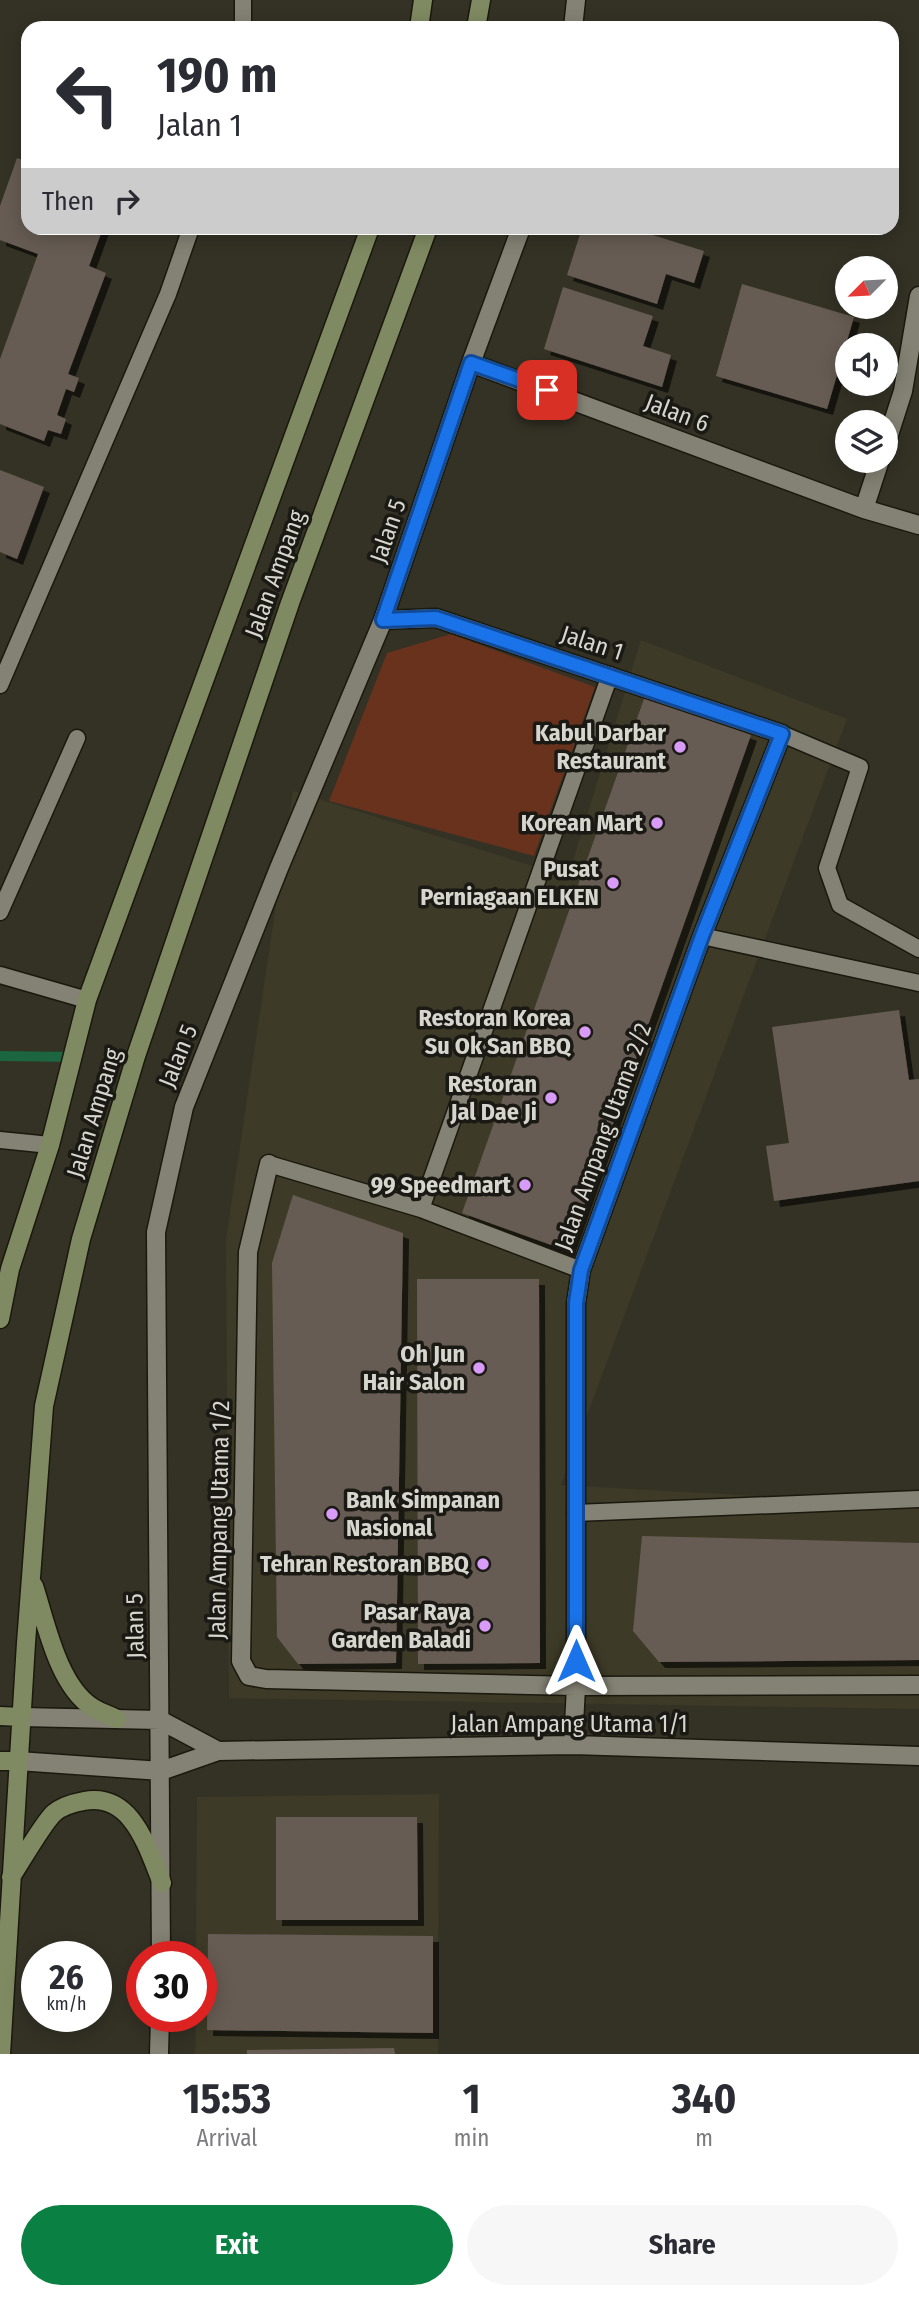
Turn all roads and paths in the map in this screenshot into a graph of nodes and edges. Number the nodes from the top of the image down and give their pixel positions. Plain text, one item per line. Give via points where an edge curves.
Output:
1 (243, 0) edge
2 (423, 0) edge
3 (481, 0) edge
4 (576, 0) edge
5 (243, 21) edge
6 (420, 21) edge
7 (477, 21) edge
8 (574, 21) edge
9 (188, 235) edge
10 (367, 235) edge
11 (425, 235) edge
12 (518, 235) edge
13 (919, 296) edge
14 (471, 363) junction
15 (897, 410) edge
16 (876, 473) edge
17 (864, 509) junction
18 (919, 526) edge
19 (383, 620) junction
20 (610, 675) junction
21 (0, 685) edge
22 (782, 734) junction
23 (77, 738) dead end
24 (0, 912) edge
25 (702, 936) junction
26 (919, 948) edge
27 (0, 975) edge
28 (919, 983) edge
29 (87, 1000) junction
30 (0, 1140) edge
31 (50, 1145) junction
32 (269, 1164) joint
33 (421, 1209) junction
34 (581, 1270) junction
35 (0, 1319) edge
36 (919, 1499) edge
37 (575, 1513) junction
38 (30, 1576) junction
39 (919, 1685) edge
40 (576, 1686) junction
41 (0, 1716) edge
42 (21, 1717) junction
43 (117, 1719) junction
44 (160, 1720) junction
45 (573, 1745) junction
46 (218, 1751) junction
47 (919, 1756) edge
48 (0, 1761) edge
49 (18, 1761) junction
50 (161, 1771) junction
51 (11, 1878) junction
52 (162, 1882) junction
53 (161, 1941) edge
54 (160, 2032) edge
55 (1, 2054) edge
56 (159, 2054) edge

1 - 5 lane
2 - 6 main road
3 - 7 main road
4 - 8 street
9 - 21 lane
10 - 29 main road, Jalan Ampang
11 - 38 main road, Jalan Ampang via 290,603 136,1056 81,1239 44,1406
12 - 14 street, Jalan 5
13 - 15 street
14 - 17 street, Jalan 6
14 - 19 street, Jalan 5
16 - 17 street
17 - 18 street, Jalan 6
19 - 20 street, Jalan 1 via 436,618
19 - 44 street, Jalan 5 via 184,1108 156,1232
20 - 22 street, Jalan 1
20 - 33 lane
22 - 25 street, Jalan Ampang Utama 2/2
22 - 26 lane via 860,767 827,868 840,905
23 - 24 lane
25 - 28 lane
25 - 34 street, Jalan Ampang Utama 2/2
27 - 29 lane
29 - 31 main road, Jalan Ampang
30 - 31 lane
31 - 35 main road, Jalan Ampang via 10,1269
32 - 33 lane
32 - 40 street, Jalan Ampang Utama 1/2 via 248,1252 241,1661 250,1676 267,1679
33 - 34 lane
34 - 37 street, Jalan Ampang Utama 2/2 via 576,1303
36 - 37 lane
37 - 40 street, Jalan Ampang Utama 2/2
38 - 42 main road, Jalan Ampang
38 - 43 main road via 72,1687 91,1706
39 - 40 street, Jalan Ampang Utama 1/2
40 - 45 street, Jalan Ampang Utama 2/2
41 - 42 main road
42 - 43 street, Jalan Ampang Utama 1/1
42 - 49 main road, Jalan Ampang
43 - 44 street, Jalan Ampang Utama 1/1
44 - 46 street, Jalan Ampang Utama 1/1
44 - 50 street, Jalan 5
45 - 46 street, Jalan Ampang Utama 1/1
45 - 47 street, Jalan Ampang Utama 1/1
46 - 50 street, Jalan Ampang Utama 1/1
48 - 49 main road
49 - 50 street, Jalan Ampang Utama 1/1
49 - 51 main road, Jalan Ampang
50 - 52 street, Jalan 5
51 - 52 main road via 53,1814 72,1803 97,1798 123,1809 141,1833
51 - 55 main road, Jalan Ampang
52 - 53 street, Jalan 5
54 - 56 street

